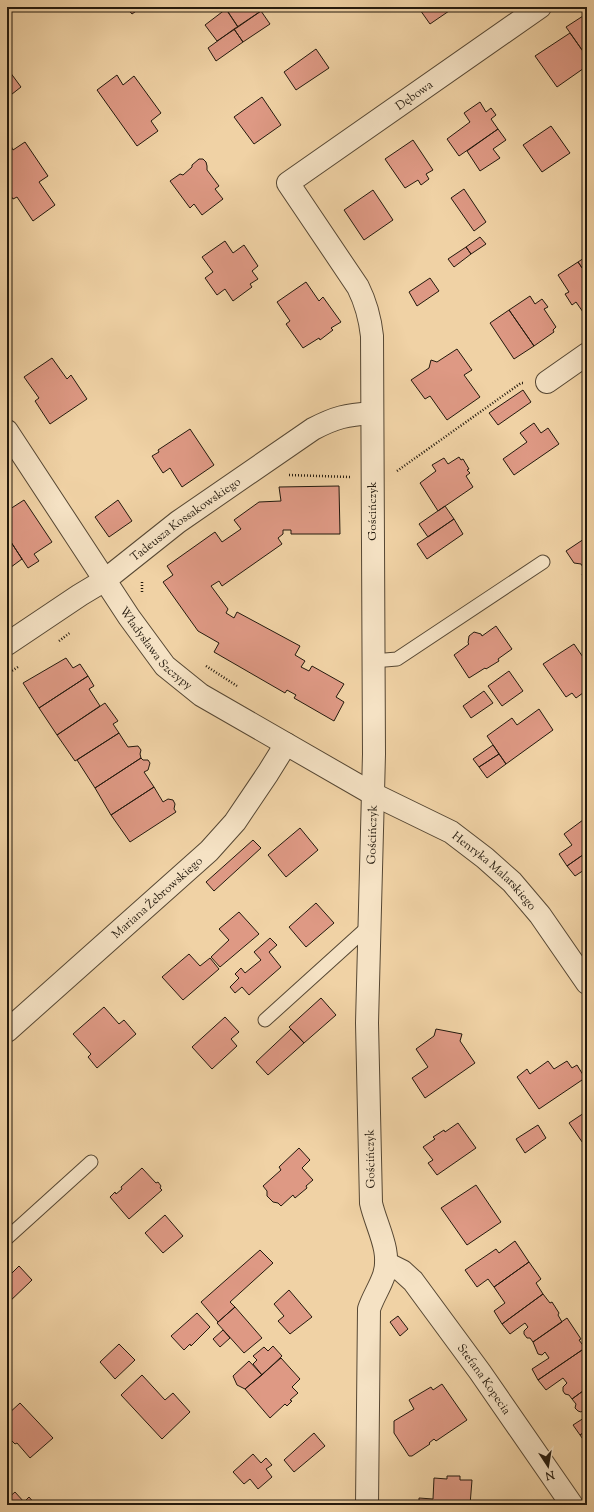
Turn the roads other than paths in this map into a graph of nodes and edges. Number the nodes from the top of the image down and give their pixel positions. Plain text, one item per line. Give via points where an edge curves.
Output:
1 (540, 7) edge
2 (288, 183) joint
3 (587, 354) edge
4 (547, 382) road end
5 (372, 413) junction
6 (7, 431) edge
7 (543, 562) dead end
8 (105, 580) junction
9 (7, 644) edge
10 (373, 661) junction
11 (286, 744) junction
12 (373, 794) junction
13 (369, 926) junction
14 (587, 983) edge
15 (265, 1020) dead end
16 (7, 1031) edge
17 (91, 1162) dead end
18 (7, 1238) edge
19 (386, 1263) junction
20 (367, 1505) edge
21 (572, 1505) edge

1 - 2 street, Dębowa
2 - 5 street, Gościńczyk via 358,287 366,305 371,320 372,336
3 - 4 street
5 - 8 street, Tadeusza Kossakowskiego via 349,415 313,429 178,522
5 - 10 street, Gościńczyk
6 - 8 street, Władysława Szczypy
7 - 10 lane via 397,659
8 - 9 street, Tadeusza Kossakowskiego
8 - 11 street, Władysława Szczypy via 165,666 201,695
10 - 12 street, Gościńczyk
11 - 12 street, Władysława Szczypy
11 - 16 street, Mariana Żebrowskiego via 235,822 209,851
12 - 13 street, Gościńczyk
12 - 14 street, Henryka Malarskiego via 451,832 485,858 512,882 540,914
13 - 15 lane
13 - 19 street, Gościńczyk via 367,1023 370,1186 371,1204 385,1249
17 - 18 lane
19 - 20 street, Gościńczyk via 384,1276 369,1309
19 - 21 street, Stefana Kopecia via 402,1271 413,1281

